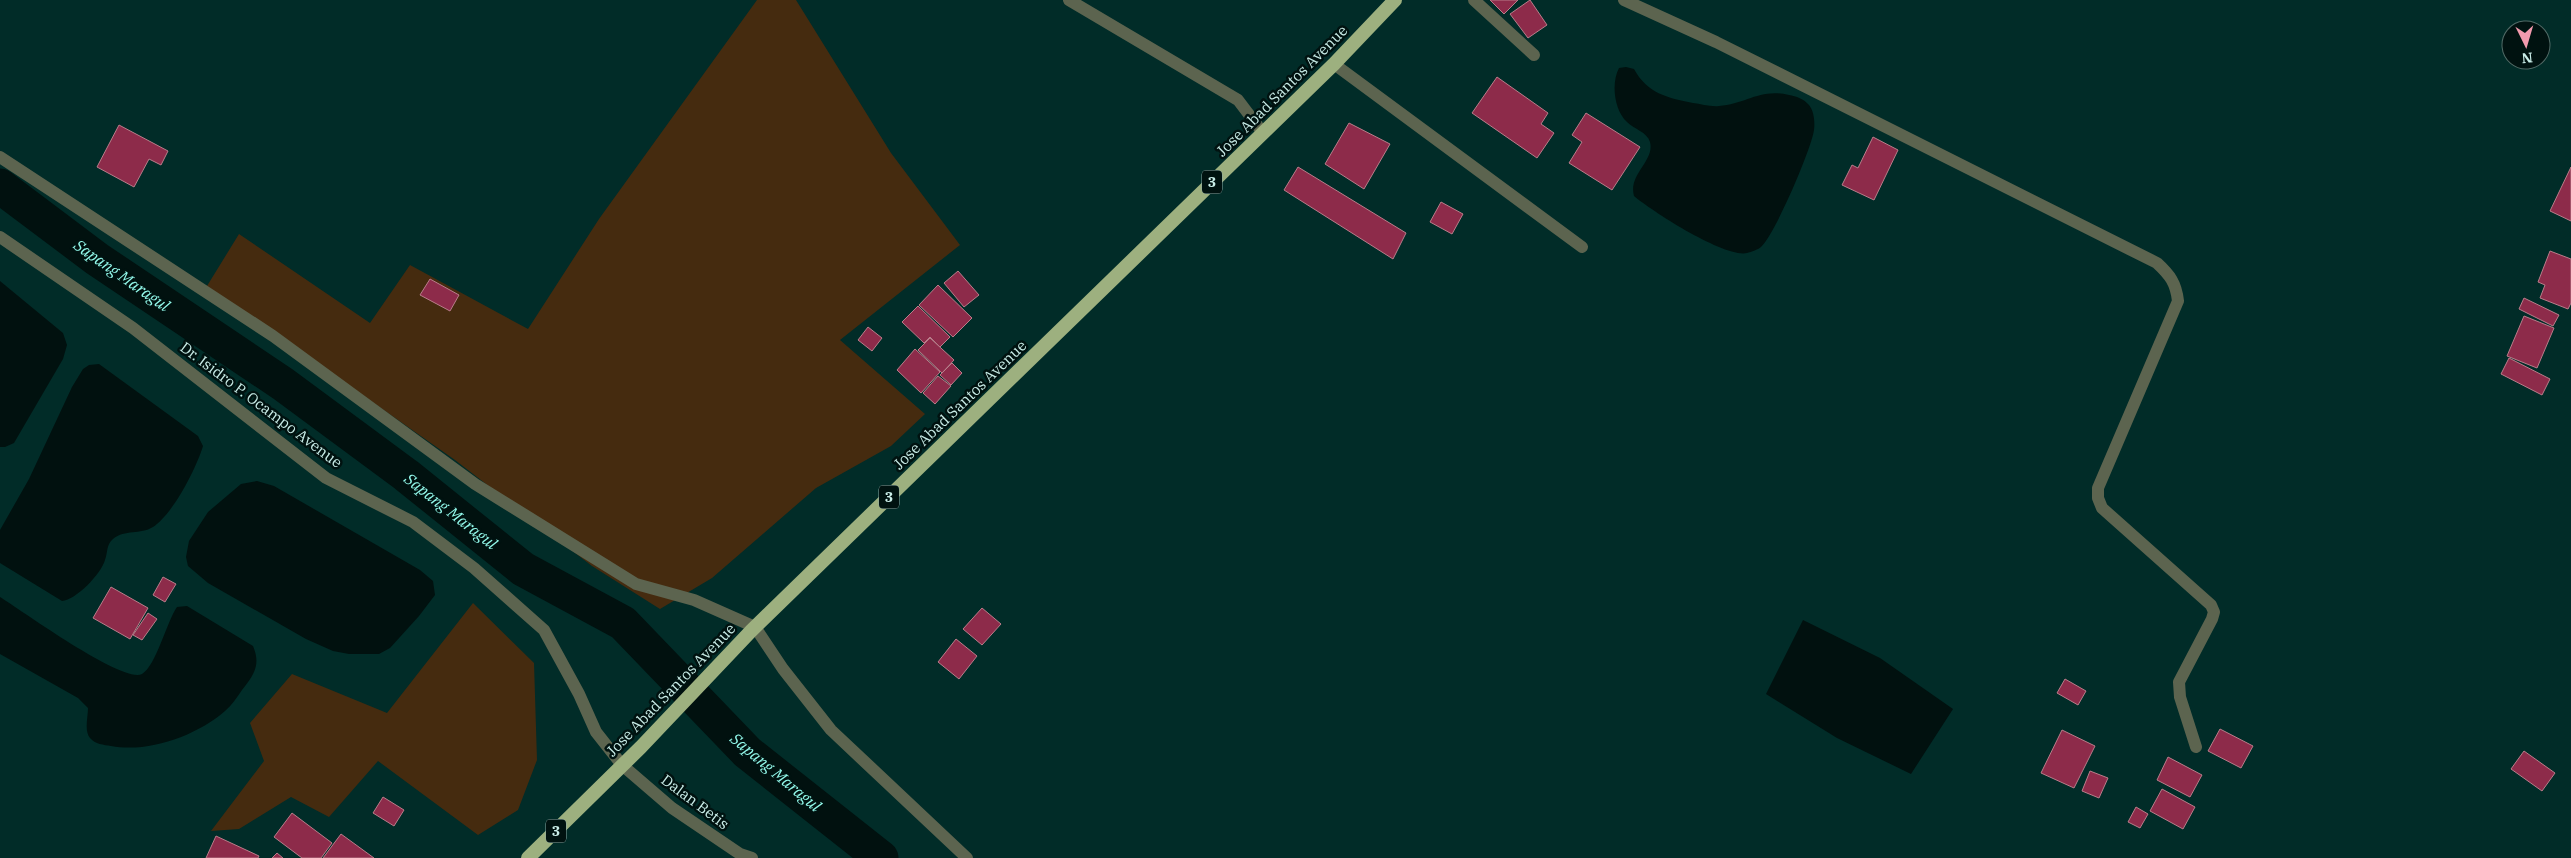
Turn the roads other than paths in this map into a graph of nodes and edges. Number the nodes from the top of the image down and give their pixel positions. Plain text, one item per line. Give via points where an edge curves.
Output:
1 (1069, 0) edge
2 (1395, 0) edge
3 (1474, 0) edge
4 (1624, 0) edge
5 (1534, 55) dead end
6 (1334, 64) junction
7 (1263, 133) junction
8 (0, 157) edge
9 (0, 237) edge
10 (1582, 247) dead end
11 (753, 629) junction
12 (2196, 747) dead end
13 (622, 765) junction
14 (528, 858) edge
15 (752, 858) edge
16 (967, 858) edge

1 - 7 street via 1238,100
2 - 6 highway, Jose Abad Santos Avenue / 3
3 - 5 street
4 - 12 street via 1716,42 2157,263 2170,276 2178,301 2098,488 2098,498 2102,508 2211,605 2214,612 2179,682 2180,697
6 - 7 highway, Jose Abad Santos Avenue / 3
6 - 10 street
7 - 11 highway, Jose Abad Santos Avenue / 3
8 - 11 street via 273,336 483,489 636,584 694,600
9 - 13 street, Dr. Isidro P. Ocampo Avenue via 133,328 326,478 413,522 474,568 544,630 596,732
11 - 13 highway, Jose Abad Santos Avenue / 3
11 - 16 street via 831,730
13 - 14 highway, Jose Abad Santos Avenue / 3
13 - 15 street, Dalan Betis via 672,808 740,854

